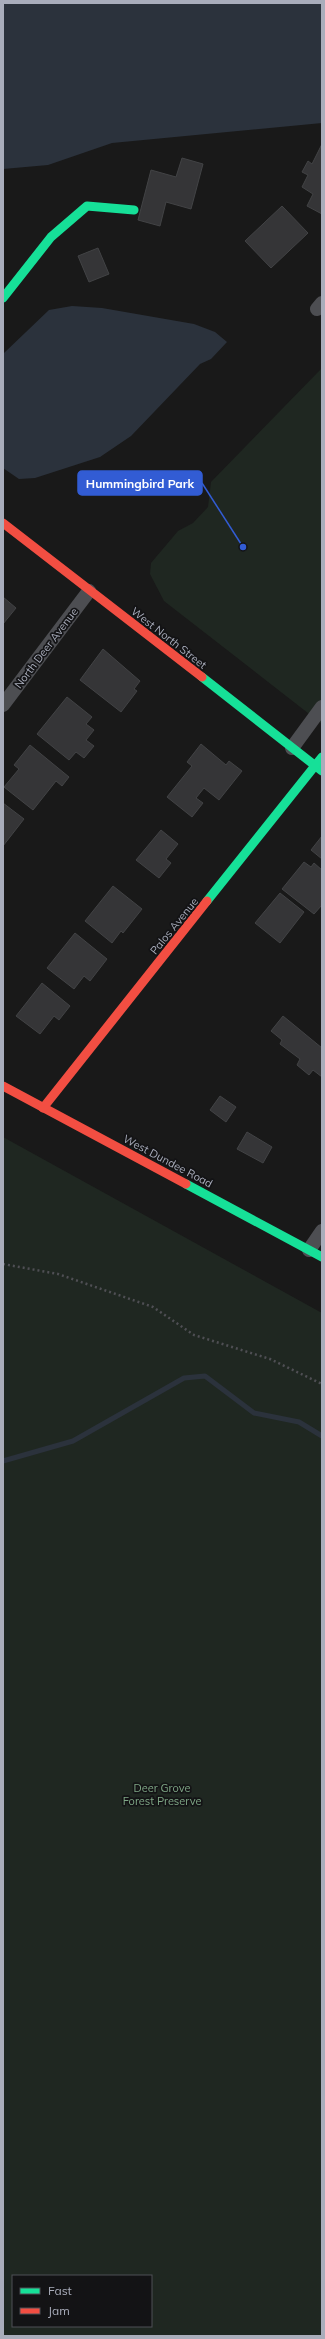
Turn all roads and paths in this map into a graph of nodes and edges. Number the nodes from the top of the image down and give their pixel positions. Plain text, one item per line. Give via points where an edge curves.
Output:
1 (134, 210) dead end
2 (3, 298) edge
3 (3, 523) edge
4 (90, 592) junction
5 (3, 705) edge
6 (322, 707) edge
7 (292, 748) junction
8 (322, 757) edge
9 (318, 768) edge
10 (3, 1086) edge
11 (43, 1108) junction
12 (322, 1231) edge
13 (309, 1250) junction
14 (322, 1257) edge
15 (3, 1264) edge
16 (322, 1384) edge

1 - 2 street via 87,206 51,237
3 - 4 street, West North Street
4 - 5 street, North Deer Avenue
4 - 7 street, West North Street
6 - 7 street
7 - 9 street, West North Street
8 - 9 street, Palos Avenue
9 - 11 street, Palos Avenue
10 - 11 street, West Dundee Road
11 - 13 street, West Dundee Road
12 - 13 street
13 - 14 street, West Dundee Road
15 - 16 path via 58,1274 153,1307 194,1335 270,1359

